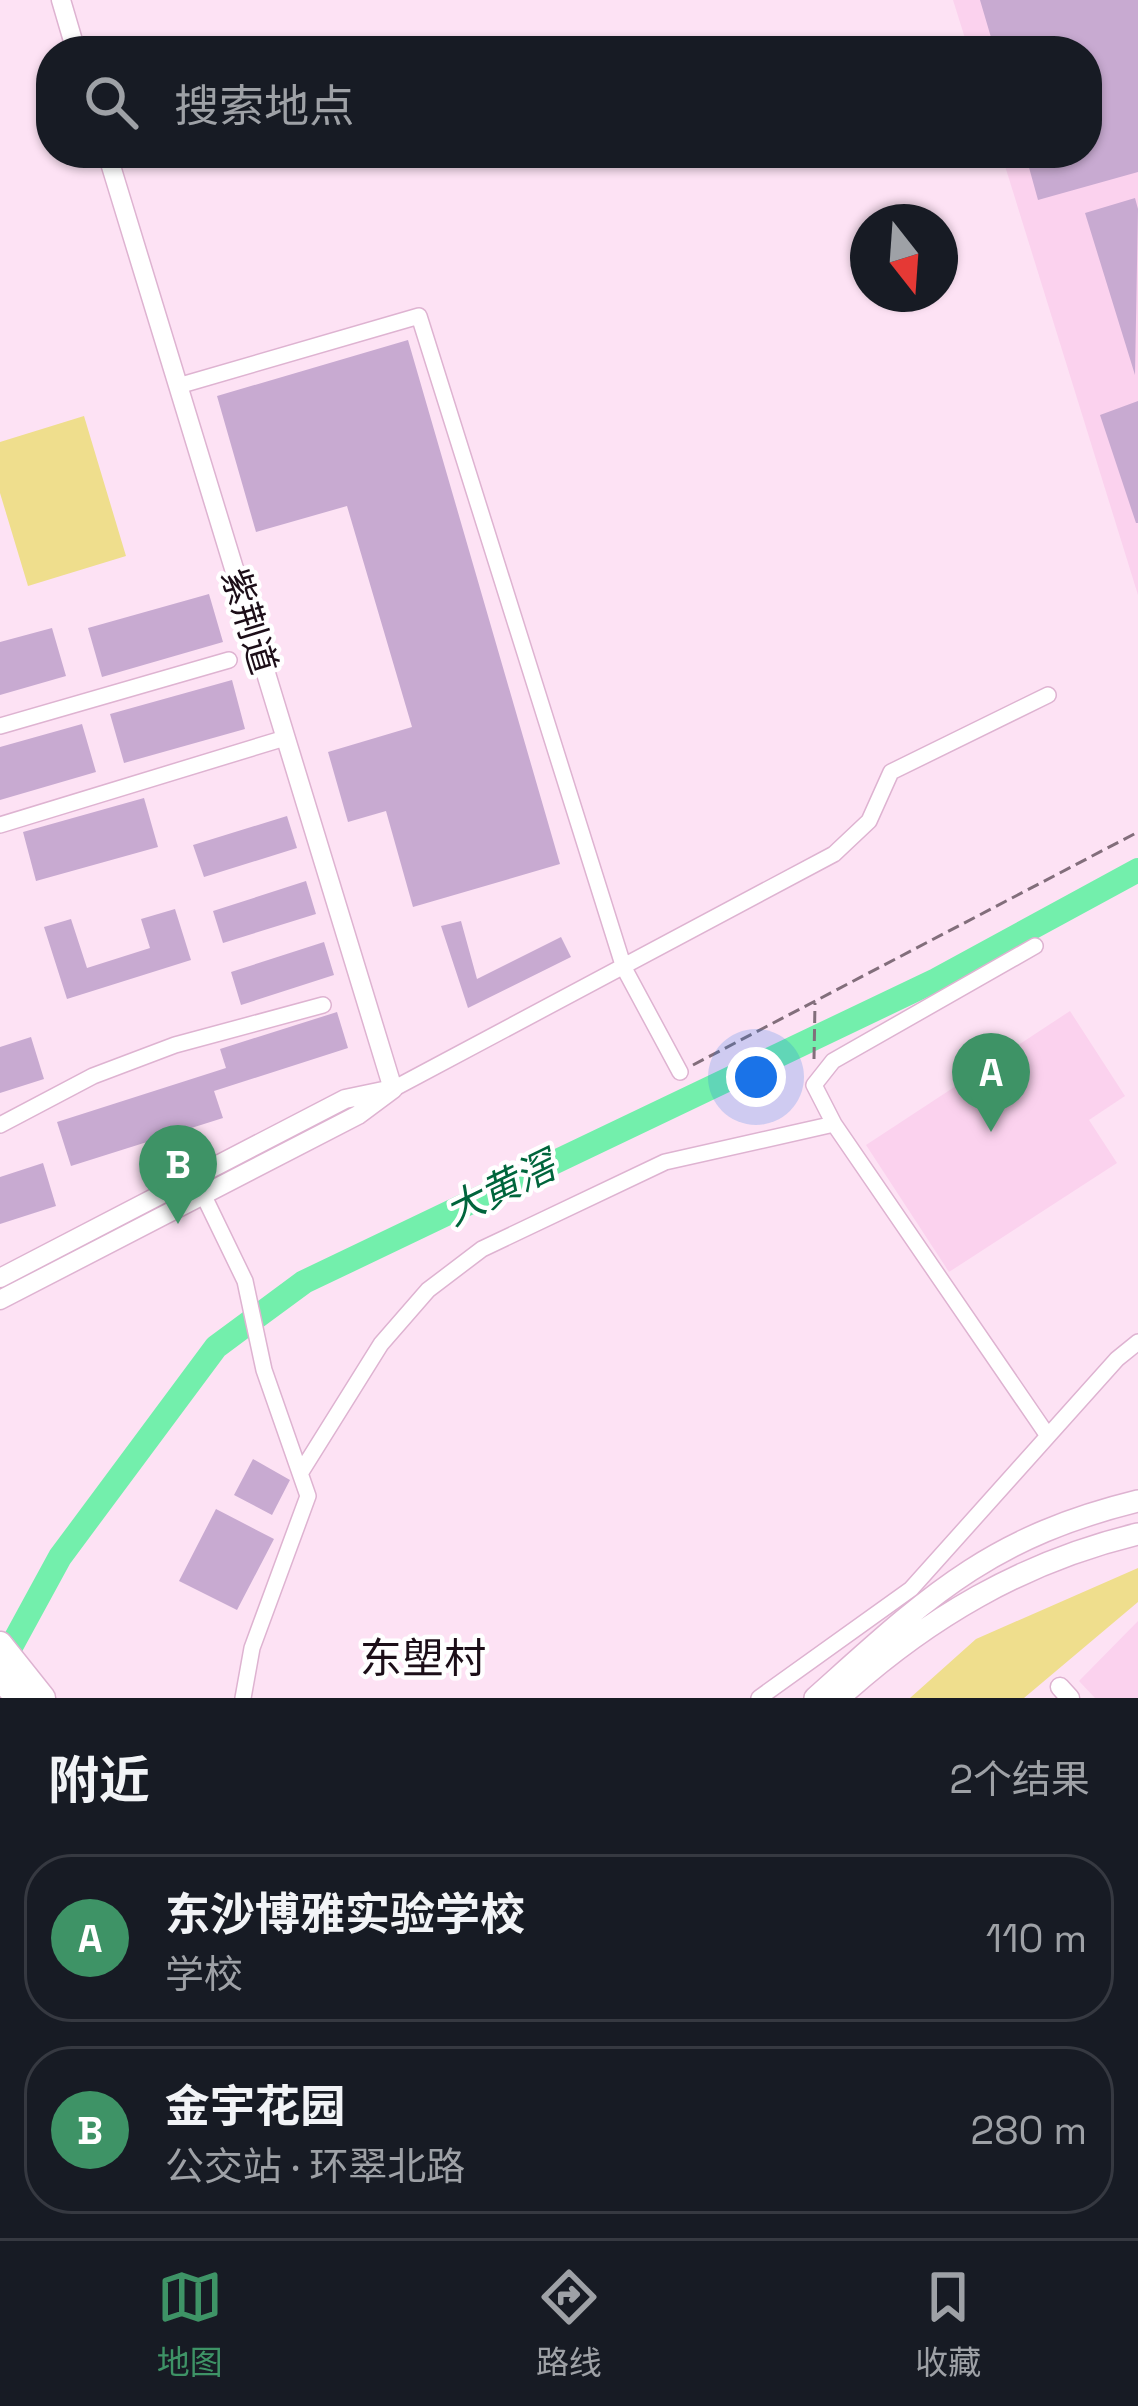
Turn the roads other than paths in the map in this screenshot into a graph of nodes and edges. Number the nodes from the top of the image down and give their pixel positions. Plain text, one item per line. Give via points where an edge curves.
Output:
1 (61, 0) edge
2 (72, 36) edge
3 (112, 168) edge
4 (178, 386) junction
5 (229, 660) dead end
6 (1048, 695) dead end
7 (0, 727) edge
8 (285, 738) junction
9 (0, 825) edge
10 (1035, 946) dead end
11 (624, 968) junction
12 (323, 1005) dead end
13 (680, 1072) road end
14 (393, 1089) junction
15 (834, 1124) junction
16 (0, 1125) edge
17 (199, 1186) junction
18 (0, 1278) edge
19 (0, 1300) edge
20 (1138, 1342) edge
21 (1048, 1436) junction
22 (301, 1472) junction
23 (1138, 1501) edge
24 (1138, 1534) edge
25 (0, 1644) edge
26 (0, 1674) edge
27 (20, 1698) edge
28 (43, 1698) edge
29 (243, 1698) edge
30 (759, 1698) edge
31 (815, 1698) edge
32 (839, 1698) edge

1 - 2 street
3 - 4 street, 紫荆道
4 - 8 street, 紫荆道
4 - 11 street via 419,316
5 - 7 street
6 - 11 street via 891,772 869,820 834,854
8 - 9 street
8 - 14 street, 紫荆道
10 - 15 street via 833,1060 814,1085
11 - 13 street
11 - 14 street
12 - 16 street via 175,1045
14 - 17 street via 358,1114
15 - 21 street
15 - 22 street via 665,1162 482,1249 428,1290 381,1343
17 - 18 street
17 - 19 street
17 - 22 street via 244,1281 264,1370
20 - 21 street
21 - 30 street via 911,1589
22 - 29 street via 308,1496 252,1648
23 - 31 main road via 1014,1542 959,1573
24 - 32 main road via 1073,1551 980,1593
25 - 28 main road
26 - 27 highway

